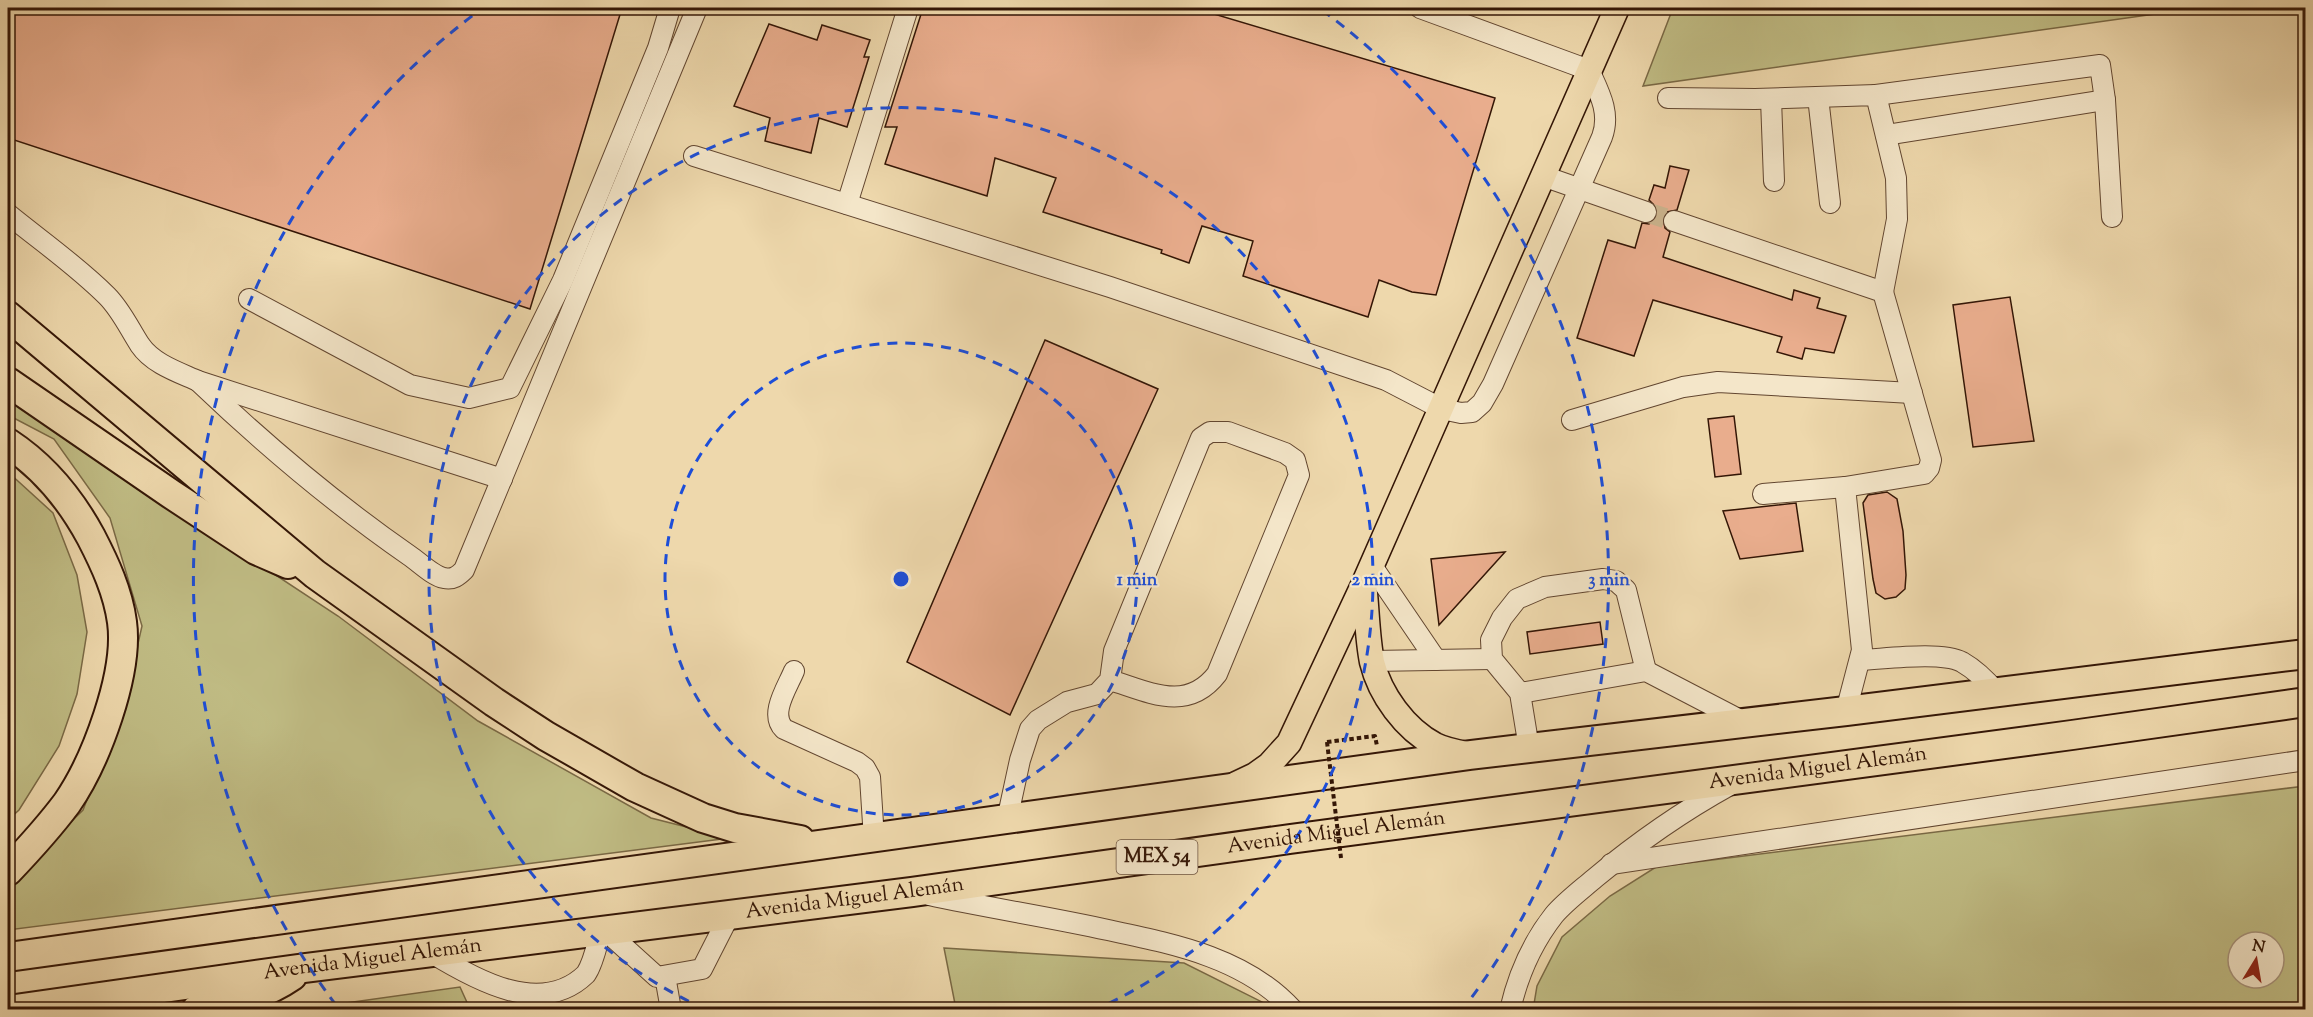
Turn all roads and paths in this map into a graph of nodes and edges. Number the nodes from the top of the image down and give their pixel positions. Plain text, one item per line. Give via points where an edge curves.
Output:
1 (670, 8) edge
2 (697, 8) edge
3 (908, 8) edge
4 (1420, 8) edge
5 (1617, 8) edge
6 (1589, 70) junction
7 (1876, 95) junction
8 (1818, 97) junction
9 (1668, 98) dead end
10 (1771, 99) junction
11 (2105, 100) junction
12 (1886, 135) junction
13 (694, 156) dead end
14 (1543, 176) junction
15 (1774, 181) dead end
16 (1579, 189) junction
17 (1830, 202) dead end
18 (847, 204) junction
19 (1646, 212) tunnel mouth
20 (8, 214) edge
21 (2112, 217) dead end
22 (1674, 221) tunnel mouth
23 (1883, 292) junction
24 (249, 299) dead end
25 (8, 316) edge
26 (198, 381) junction
27 (8, 382) edge
28 (1912, 393) junction
29 (1442, 409) junction
30 (1572, 420) dead end
31 (8, 443) edge
32 (502, 479) junction
33 (1845, 487) junction
34 (1763, 494) dead end
35 (315, 574) junction
36 (1368, 574) junction
37 (2306, 652) edge
38 (1437, 660) junction
39 (1492, 660) junction
40 (1860, 660) junction
41 (1372, 661) junction
42 (794, 671) dead end
43 (1646, 671) junction
44 (1110, 680) junction
45 (1520, 693) junction
46 (1997, 693) junction
47 (2306, 702) edge
48 (1846, 711) junction
49 (1746, 723) junction
50 (1376, 736) dead end
51 (1529, 748) junction
52 (1470, 755) junction
53 (2306, 760) edge
54 (1739, 780) junction
55 (1215, 792) junction
56 (1007, 820) junction
57 (874, 839) junction
58 (835, 844) junction
59 (1341, 858) dead end
60 (1611, 864) junction
61 (8, 871) edge
62 (912, 892) junction
63 (730, 914) junction
64 (603, 930) junction
65 (430, 952) junction
66 (8, 957) edge
67 (304, 968) junction
68 (665, 976) junction
69 (549, 1007) edge
70 (8, 1010) edge
71 (196, 1010) edge
72 (671, 1010) edge
73 (1293, 1010) edge
74 (1510, 1010) edge

1 - 24 street via 658,48 563,280 510,388 469,398 410,385
2 - 32 street
3 - 18 street
4 - 6 street
5 - 6 main road
6 - 14 main road
6 - 16 street via 1607,120
7 - 8 street
7 - 11 street via 2100,65
7 - 12 street
8 - 10 street
8 - 17 street
9 - 10 street
10 - 15 street
11 - 12 street
11 - 21 street
12 - 23 street via 1896,178 1897,219
13 - 18 street
14 - 16 street
14 - 29 main road
16 - 19 street
16 - 29 street via 1494,384 1472,412
18 - 29 street via 1386,380
20 - 26 street via 76,265 110,298 152,358
22 - 23 street
23 - 28 street
25 - 35 highway
26 - 32 street
26 - 32 street via 285,459 442,578 453,578 464,570
27 - 35 highway via 256,550
28 - 30 street via 1718,382 1683,387
28 - 33 street via 1931,460 1929,468 1924,474
29 - 36 main road
31 - 61 highway via 62,492 81,519 114,586 122,624 121,661 97,745 68,801
33 - 34 street
33 - 40 street
35 - 58 highway via 503,708 635,787 672,806 735,828
36 - 38 street
36 - 41 main road
36 - 55 main road via 1289,743 1256,775
37 - 46 highway via 2232,665
38 - 39 street
38 - 41 street
39 - 43 street via 1491,640 1517,600 1545,587 1609,579 1626,590
39 - 45 street
40 - 46 street via 1946,657 1975,670
40 - 48 street
41 - 52 main road via 1386,696 1410,726 1436,746
42 - 57 street via 777,713 779,724 865,768 870,777
43 - 45 street
43 - 49 street
44 - 44 street via 1168,697 1190,695 1209,685 1217,674 1299,475 1295,460 1228,432 1210,432 1201,438 1114,651
44 - 56 street via 1097,694 1066,702 1030,729
45 - 51 street
46 - 48 highway
47 - 54 highway, Avenida Miguel Alemán / MEX 54
48 - 49 highway
49 - 51 highway
50 - 59 path, bridge via 1327,742
51 - 52 highway
52 - 55 highway
53 - 60 street
54 - 60 street via 1673,819
54 - 62 highway, Avenida Miguel Alemán / MEX 54
55 - 56 highway
56 - 57 highway
57 - 58 highway
58 - 66 highway
60 - 74 street via 1555,914 1521,973
62 - 63 highway, Avenida Miguel Alemán / MEX 54
62 - 73 street via 1182,945 1239,968 1282,997
63 - 64 highway, Avenida Miguel Alemán / MEX 54
63 - 68 street via 702,969
64 - 65 highway, Avenida Miguel Alemán / MEX 54
64 - 68 street via 657,977
64 - 69 street via 587,973
65 - 67 highway, Avenida Miguel Alemán / MEX 54
65 - 69 street via 493,993 531,1006
67 - 70 highway, Avenida Miguel Alemán / MEX 54
67 - 71 highway via 244,1000
68 - 72 street

